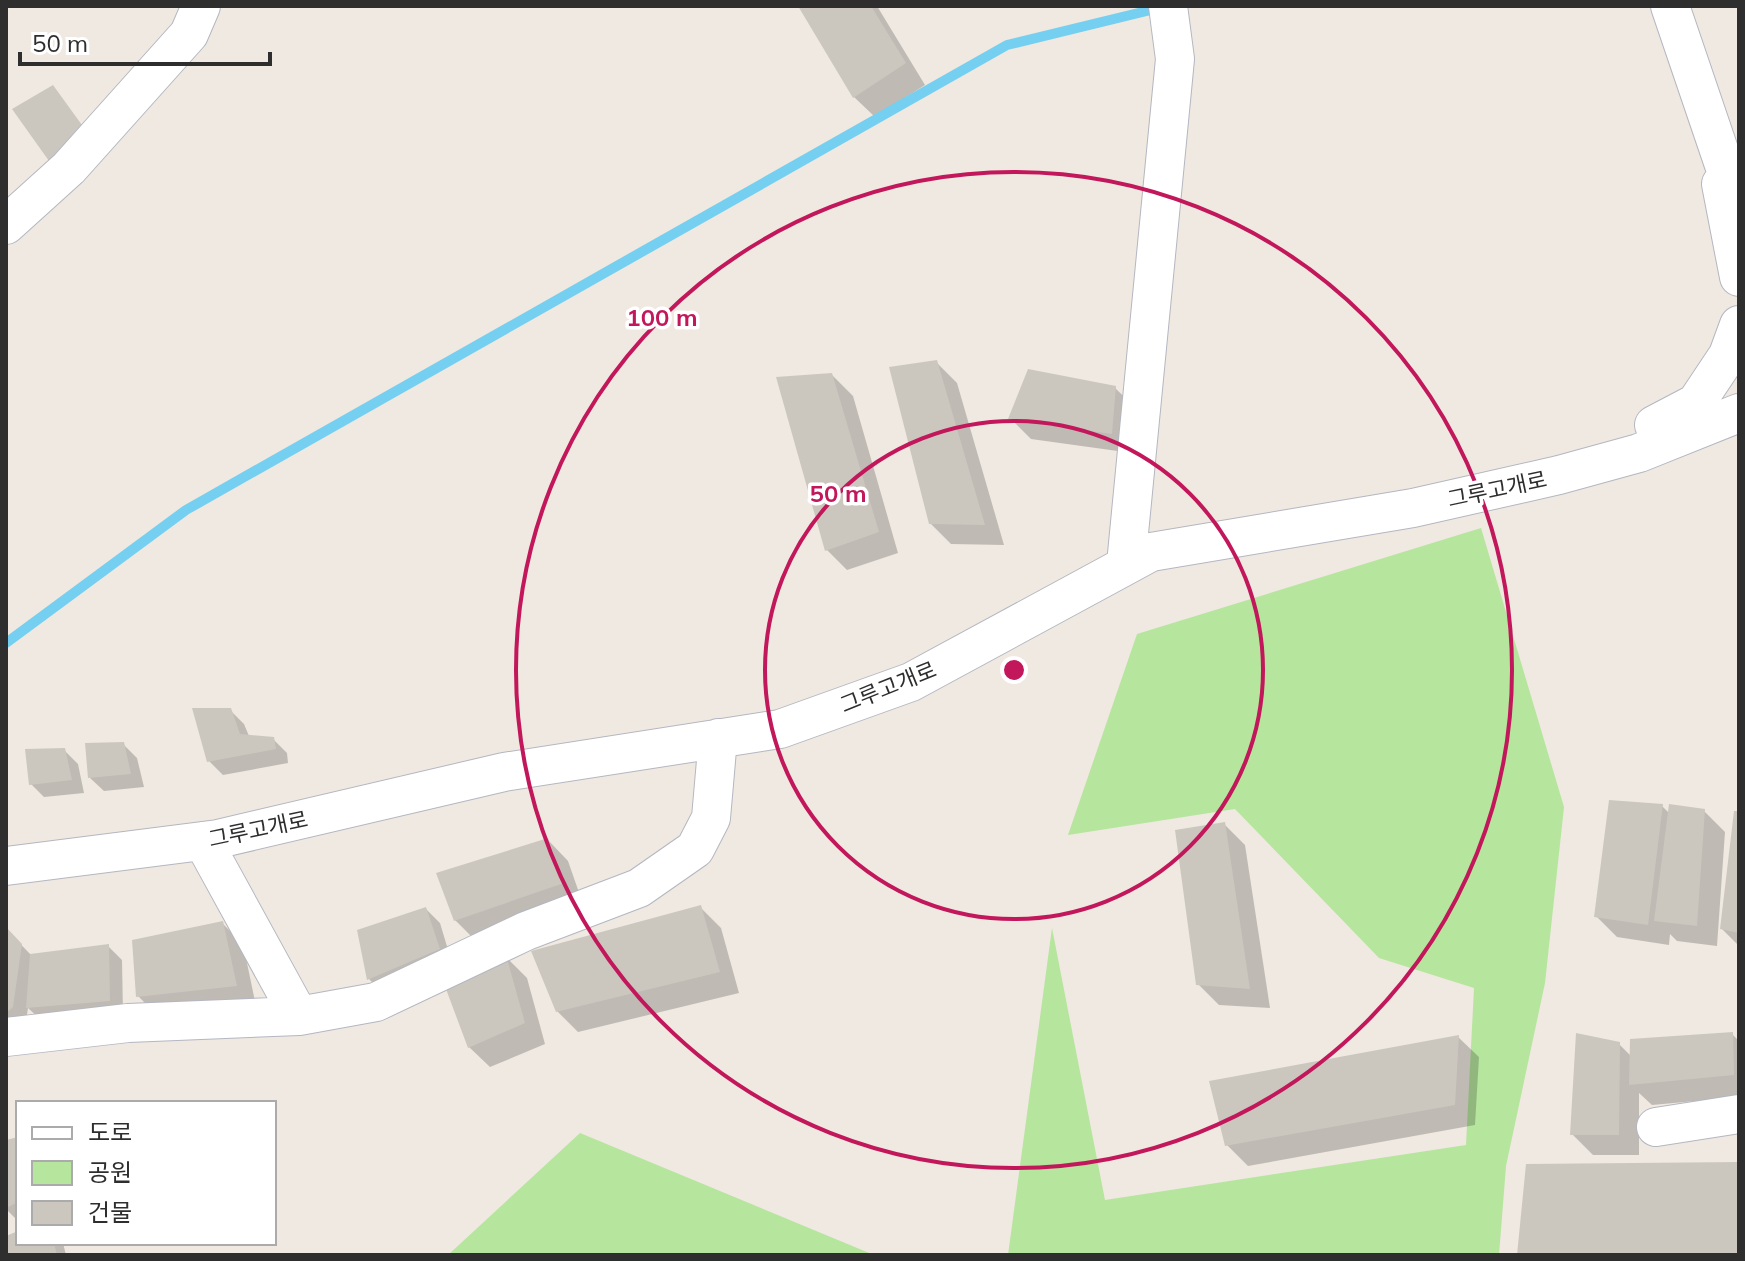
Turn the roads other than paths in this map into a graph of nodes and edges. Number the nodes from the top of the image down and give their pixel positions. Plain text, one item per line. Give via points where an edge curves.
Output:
1 (201, 6) edge
2 (1672, 12) edge
3 (1169, 17) edge
4 (1723, 119) edge
5 (1739, 209) edge
6 (6, 225) edge
7 (1739, 277) edge
8 (1739, 325) edge
9 (1739, 413) edge
10 (1559, 475) junction
11 (1126, 564) junction
12 (718, 738) junction
13 (203, 841) junction
14 (6, 866) edge
15 (299, 1016) junction
16 (6, 1037) edge
17 (1739, 1114) edge
18 (1656, 1127) dead end

1 - 6 street via 189,34 69,168
2 - 4 street
3 - 11 street via 1175,59
4 - 5 street
4 - 7 street
8 - 10 street via 1728,355 1696,403
9 - 10 street, 그루고개로 via 1639,453
10 - 11 street, 그루고개로 via 1413,508 1151,552
11 - 12 street, 그루고개로 via 911,682 780,729
12 - 13 street, 그루고개로 via 504,772
12 - 15 street via 711,818 695,849 639,888 526,931 376,1002
13 - 14 street, 그루고개로
13 - 15 street
15 - 16 street via 128,1023
17 - 18 street

